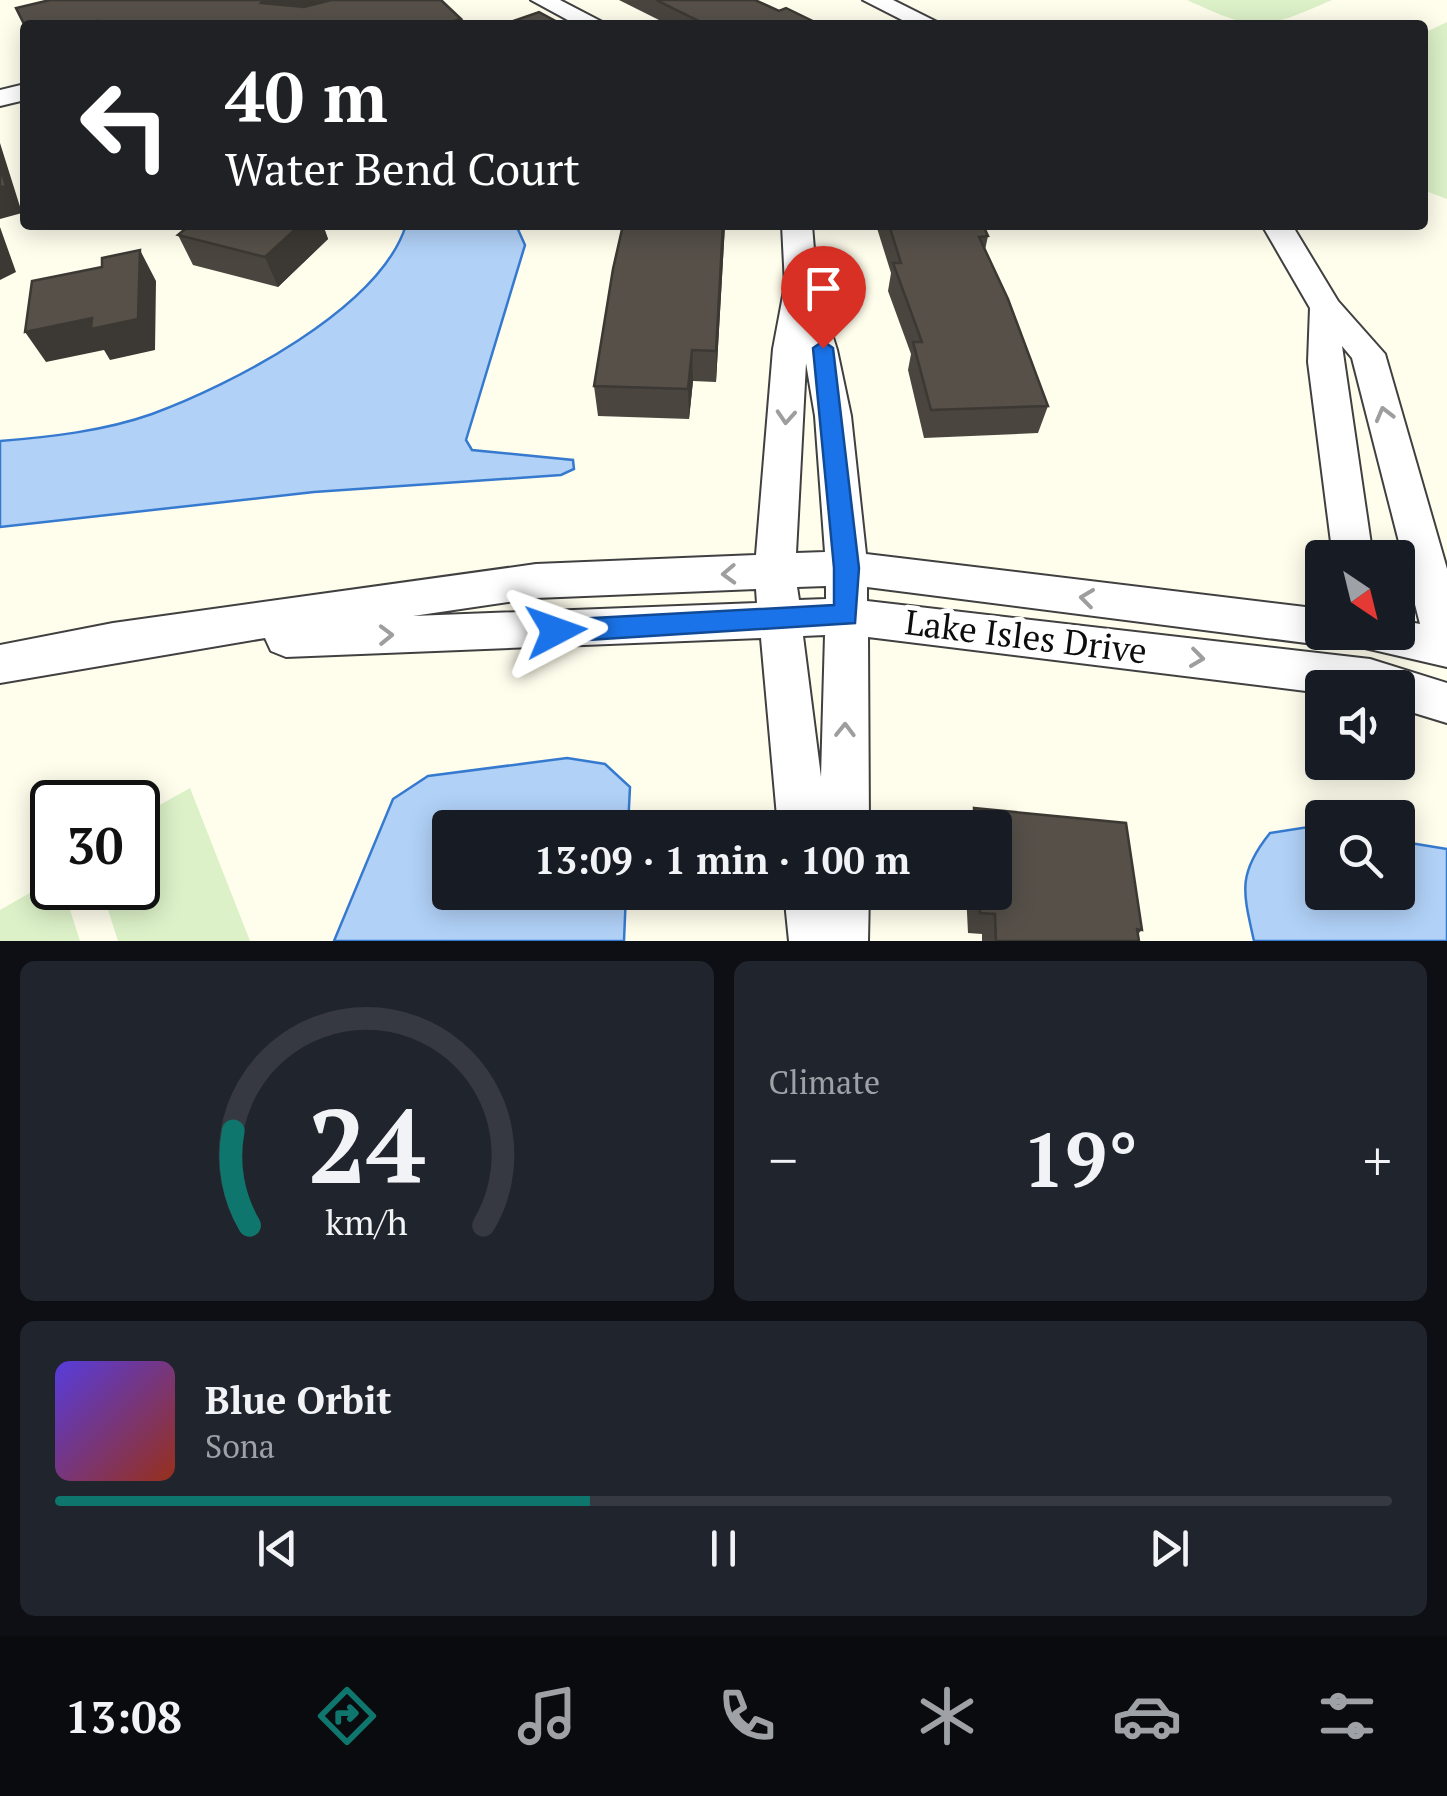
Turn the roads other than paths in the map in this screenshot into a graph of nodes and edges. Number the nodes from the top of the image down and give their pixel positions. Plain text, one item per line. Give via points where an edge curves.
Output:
1 (542, 0) edge
2 (874, 0) edge
3 (585, 20) edge
4 (920, 20) edge
5 (797, 230) edge
6 (1281, 230) edge
7 (801, 286) junction
8 (1326, 308) junction
9 (1350, 540) edge
10 (847, 568) junction
11 (778, 595) junction
12 (846, 616) junction
13 (1305, 625) edge
14 (1415, 640) edge
15 (1447, 646) edge
16 (0, 664) edge
17 (1305, 672) edge
18 (1415, 693) edge
19 (1447, 702) edge
20 (801, 810) edge
21 (844, 810) edge
22 (812, 910) edge
23 (843, 910) edge
24 (815, 941) edge
25 (842, 941) edge

1 - 3 street
2 - 4 street
5 - 7 street
6 - 8 street
7 - 10 street via 823,348
7 -> 11 street via 790,349
8 - 9 street via 1325,362
15 -> 8 street via 1368,354
10 - 11 street, Lake Isles Drive
10 - 12 street
13 -> 10 street, Lake Isles Drive
11 - 12 street, Lake Isles Drive
11 - 16 street, Lake Isles Drive via 556,631 113,642
11 - 20 street
12 -> 17 street, Lake Isles Drive
21 -> 12 street
14 - 15 street
18 - 19 street, Lake Isles Drive
22 - 24 street
23 - 25 street

